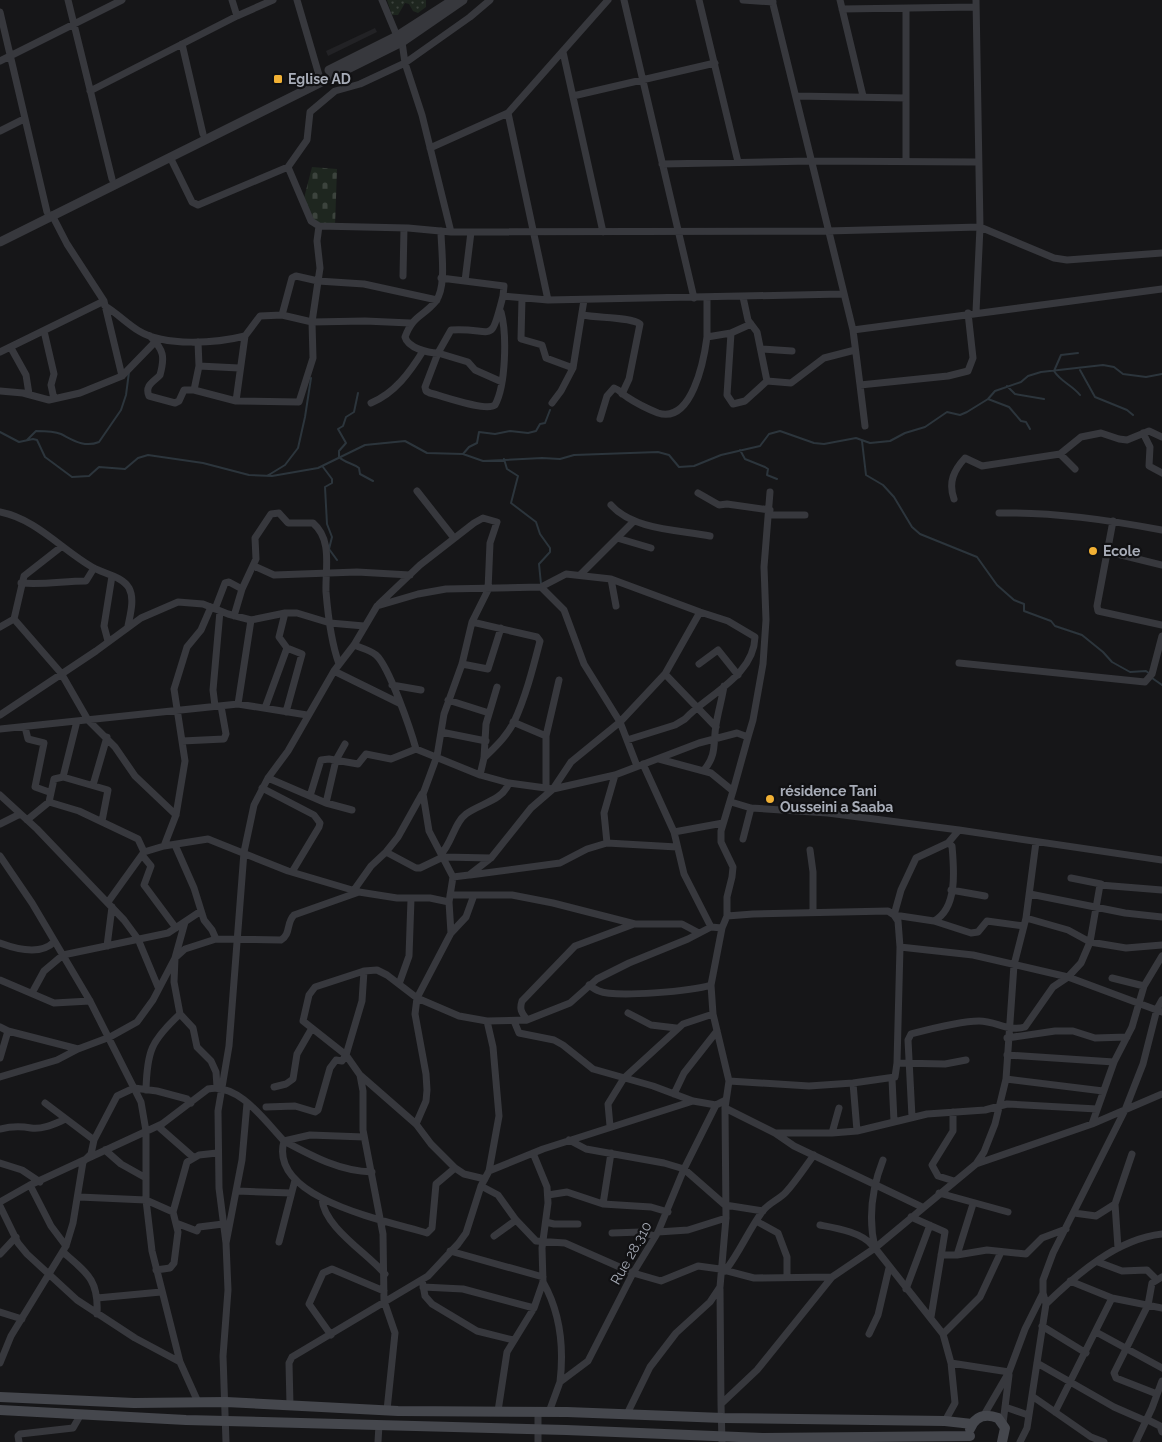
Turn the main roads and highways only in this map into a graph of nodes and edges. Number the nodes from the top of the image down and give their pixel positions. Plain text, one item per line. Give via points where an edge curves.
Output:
1 (0, 1398) edge
2 (0, 1410) edge
3 (972, 1424) junction
4 (722, 1439) edge
5 (972, 1439) edge
6 (942, 1440) edge
7 (1005, 1441) edge

1 - 3 main road
2 - 4 main road via 226,1421 538,1429
3 - 5 main road
3 - 7 main road via 984,1415 991,1415 1003,1423
4 - 6 main road
5 - 6 main road

